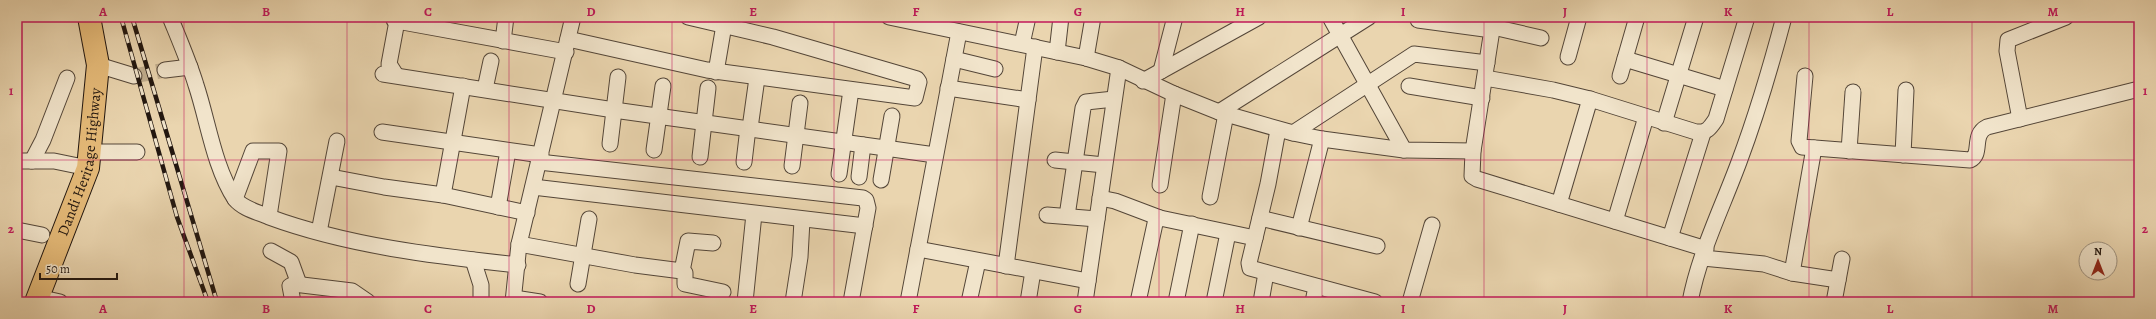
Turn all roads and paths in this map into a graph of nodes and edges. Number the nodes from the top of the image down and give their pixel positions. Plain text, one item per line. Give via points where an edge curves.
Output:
1 (89, 17) edge
2 (170, 17) edge
3 (506, 17) edge
4 (573, 17) edge
5 (688, 17) edge
6 (889, 17) edge
7 (1028, 17) edge
8 (1061, 17) edge
9 (1093, 17) edge
10 (1175, 17) edge
11 (1258, 17) edge
12 (1330, 17) edge
13 (1369, 17) edge
14 (1580, 17) edge
15 (1637, 17) edge
16 (1696, 17) edge
17 (1747, 17) edge
18 (1784, 17) edge
19 (2066, 17) edge
20 (395, 19) edge
21 (1418, 20) dead end
22 (1237, 23) edge
23 (449, 24) edge
24 (1493, 25) edge
25 (724, 26) junction
26 (952, 26) edge
27 (1340, 35) junction
28 (1541, 38) dead end
29 (503, 40) junction
30 (567, 45) junction
31 (1028, 46) junction
32 (1056, 52) junction
33 (954, 58) junction
34 (1086, 58) junction
35 (1568, 58) dead end
36 (1625, 59) junction
37 (490, 61) dead end
38 (1487, 63) junction
39 (98, 65) junction
40 (190, 67) junction
41 (1119, 68) junction
42 (995, 69) dead end
43 (165, 70) tunnel mouth
44 (1161, 71) junction
45 (716, 72) junction
46 (1678, 75) junction
47 (134, 76) tunnel mouth
48 (1620, 76) dead end
49 (1805, 76) dead end
50 (618, 77) dead end
51 (67, 78) dead end
52 (757, 78) junction
53 (1485, 78) junction
54 (1143, 81) junction
55 (1367, 84) junction
56 (463, 86) junction
57 (663, 86) dead end
58 (1409, 86) dead end
59 (708, 88) dead end
60 (948, 88) junction
61 (1725, 89) junction
62 (2139, 89) edge
63 (485, 90) junction
64 (851, 90) junction
65 (1906, 90) dead end
66 (1853, 92) dead end
67 (1174, 94) junction
68 (1482, 98) junction
69 (1114, 99) junction
70 (1590, 99) junction
71 (554, 100) junction
72 (1028, 100) junction
73 (800, 103) dead end
74 (614, 110) junction
75 (1223, 113) junction
76 (659, 116) junction
77 (892, 116) dead end
78 (1646, 117) junction
79 (2020, 119) junction
80 (704, 122) junction
81 (1664, 123) junction
82 (749, 128) junction
83 (1278, 130) junction
84 (382, 132) dead end
85 (1293, 133) junction
86 (1703, 133) junction
87 (795, 135) junction
88 (1322, 139) junction
89 (337, 141) dead end
90 (453, 142) junction
91 (843, 142) junction
92 (610, 144) dead end
93 (863, 145) junction
94 (888, 148) junction
95 (1814, 148) junction
96 (654, 150) dead end
97 (1404, 150) junction
98 (1473, 150) junction
99 (508, 151) junction
100 (1849, 151) junction
101 (137, 152) dead end
102 (935, 155) junction
103 (1903, 155) junction
104 (700, 157) dead end
105 (540, 159) junction
106 (88, 160) junction
107 (1055, 160) dead end
108 (24, 161) edge
109 (744, 162) dead end
110 (1075, 162) junction
111 (1104, 165) junction
112 (792, 166) dead end
113 (839, 174) dead end
114 (331, 177) junction
115 (859, 177) dead end
116 (881, 180) dead end
117 (1160, 185) dead end
118 (533, 187) junction
119 (443, 195) junction
120 (1210, 197) dead end
121 (1100, 198) junction
122 (235, 199) junction
123 (1559, 204) junction
124 (498, 207) junction
125 (527, 214) junction
126 (754, 214) junction
127 (1047, 215) dead end
128 (269, 216) junction
129 (1067, 216) junction
130 (1160, 218) junction
131 (1260, 218) junction
132 (589, 219) dead end
133 (1097, 219) junction
134 (802, 220) junction
135 (1614, 221) junction
136 (1192, 224) junction
137 (1432, 225) dead end
138 (865, 226) junction
139 (1299, 228) junction
140 (17, 230) edge
141 (319, 232) junction
142 (1228, 233) junction
143 (42, 235) dead end
144 (1255, 238) junction
145 (1670, 238) junction
146 (713, 243) dead end
147 (519, 244) junction
148 (1378, 246) dead end
149 (918, 249) junction
150 (271, 251) dead end
151 (1704, 253) junction
152 (583, 255) junction
153 (1842, 259) dead end
154 (473, 260) junction
155 (978, 261) junction
156 (518, 265) junction
157 (1006, 266) junction
158 (682, 271) junction
159 (1033, 271) junction
160 (1792, 272) junction
161 (1266, 273) junction
162 (1838, 280) junction
163 (1088, 281) junction
164 (299, 284) junction
165 (578, 284) dead end
166 (1316, 286) junction
167 (723, 292) dead end
168 (37, 300) edge
169 (513, 300) edge
170 (60, 302) edge
171 (293, 302) edge
172 (368, 302) edge
173 (481, 302) edge
174 (540, 302) edge
175 (745, 302) edge
176 (793, 302) edge
177 (851, 302) edge
178 (908, 302) edge
179 (969, 302) edge
180 (1028, 302) edge
181 (1085, 302) edge
182 (1138, 302) edge
183 (1176, 302) edge
184 (1214, 302) edge
185 (1260, 302) edge
186 (1313, 302) edge
187 (1373, 302) edge
188 (1410, 302) edge
189 (1690, 302) edge
190 (1834, 302) edge

1 - 39 highway, Dandi Heritage Highway
2 - 40 street
3 - 29 street
4 - 30 street
5 - 25 street
6 - 26 street
7 - 31 street
8 - 32 street
9 - 34 street
10 - 44 street
11 - 22 street
12 - 27 street
13 - 27 street
14 - 35 street
15 - 36 street
16 - 46 street
17 - 61 street
18 - 151 street via 1764,91
19 - 79 street via 2008,40 2007,52
20 - 23 street
20 - 56 street via 390,74
21 - 24 street
22 - 44 street
23 - 29 street
24 - 28 street
24 - 38 street
25 - 45 street
25 - 64 street via 773,37 919,80 914,99
26 - 31 street
26 - 33 street
27 - 55 street
27 - 75 street
29 - 30 street
30 - 45 street
30 - 71 street
31 - 32 street
31 - 72 street
32 - 34 street
33 - 42 street
33 - 60 street
34 - 41 street
36 - 46 street
36 - 48 street
37 - 63 street
38 - 53 street
38 - 55 street via 1414,54
39 - 47 street
39 - 106 highway, Dandi Heritage Highway
40 - 43 street
40 - 122 street via 223,175
41 - 54 street
41 - 69 street
44 - 54 street
45 - 52 street
46 - 61 street
46 - 81 street
49 - 95 street via 1799,141 1802,147
50 - 74 street
51 - 108 street via 43,140
52 - 64 street
52 - 82 street
53 - 68 street
53 - 70 street
54 - 67 street
55 - 85 street
55 - 97 street
56 - 63 street
56 - 90 street
57 - 76 street
58 - 68 street
59 - 80 street
60 - 72 street
60 - 102 street
61 - 86 street via 1716,119
62 - 79 street
63 - 71 street
64 - 91 street
65 - 103 street
66 - 100 street
67 - 75 street
67 - 117 street
68 - 98 street
69 - 110 street via 1086,102
69 - 111 street
70 - 78 street
70 - 123 street
71 - 74 street
71 - 105 street
72 - 157 street
73 - 87 street
74 - 76 street
74 - 92 street
75 - 83 street
75 - 120 street
76 - 80 street
76 - 96 street
77 - 94 street
78 - 81 street
78 - 135 street
79 - 103 street via 1981,130 1976,155 1970,160
80 - 82 street
80 - 104 street
81 - 86 street
82 - 87 street
82 - 109 street
83 - 85 street
83 - 131 street
84 - 90 street
85 - 88 street
86 - 145 street
87 - 91 street
87 - 112 street
88 - 97 street
88 - 139 street
89 - 114 street
90 - 99 street
90 - 119 street
91 - 93 street
91 - 113 street
93 - 94 street
93 - 115 street
94 - 102 street
94 - 116 street
95 - 100 street
95 - 160 street
97 - 98 street
98 - 123 street via 1472,176
99 - 105 street
99 - 124 street
100 - 103 street
101 - 106 street
102 - 149 street
105 - 118 street
105 - 138 street via 863,198 868,208
106 - 108 street
106 - 168 highway, Dandi Heritage Highway
107 - 110 street
110 - 111 street
110 - 129 street
111 - 121 street
114 - 119 street
114 - 141 street
118 - 125 street
118 - 126 street
119 - 124 street
121 - 130 street
121 - 133 street
122 - 128 street via 242,206
122 - 128 street via 254,151 279,151
123 - 135 street
124 - 125 street
125 - 147 street
126 - 134 street
126 - 175 street
127 - 129 street
128 - 141 street
129 - 133 street
130 - 136 street
130 - 182 street via 1154,222
131 - 139 street
131 - 144 street
132 - 152 street
133 - 163 street
134 - 138 street
134 - 176 street via 800,257
135 - 145 street
136 - 142 street
136 - 183 street
137 - 188 street
138 - 177 street
139 - 148 street
140 - 143 street
141 - 154 street via 394,248
142 - 144 street
142 - 184 street
144 - 161 street via 1250,268
145 - 151 street
146 - 158 street via 688,241
147 - 152 street
147 - 156 street
149 - 155 street
149 - 178 street
150 - 164 street via 291,262
151 - 160 street
151 - 189 street
152 - 158 street
152 - 165 street
153 - 162 street
154 - 156 street
154 - 173 street via 481,285
155 - 157 street
155 - 179 street
156 - 169 street
157 - 159 street
158 - 167 street via 686,273 685,284
159 - 163 street
159 - 180 street
160 - 162 street
161 - 166 street
161 - 185 street
162 - 190 street
163 - 181 street
164 - 171 street via 290,286
164 - 172 street via 352,291
166 - 186 street
166 - 187 street
168 - 170 street
169 - 174 street

